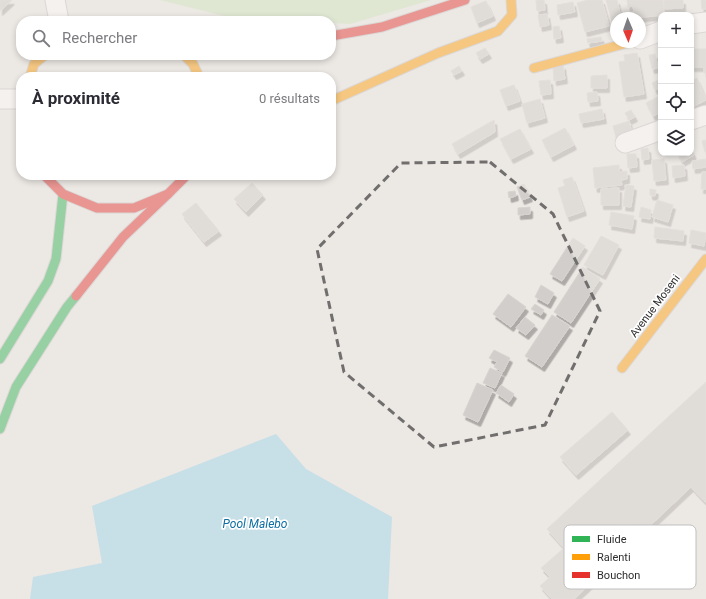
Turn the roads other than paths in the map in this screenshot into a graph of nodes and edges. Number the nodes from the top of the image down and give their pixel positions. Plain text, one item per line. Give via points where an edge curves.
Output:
1 (55, 0) edge
2 (465, 0) edge
3 (511, 0) edge
4 (58, 16) edge
5 (706, 22) edge
6 (694, 24) edge
7 (658, 32) edge
8 (336, 36) edge
9 (646, 37) edge
10 (610, 48) edge
11 (39, 60) edge
12 (189, 60) edge
13 (534, 68) dead end
14 (32, 72) edge
15 (197, 72) edge
16 (0, 99) edge
17 (16, 99) edge
18 (336, 99) edge
19 (706, 115) edge
20 (694, 119) edge
21 (658, 131) edge
22 (625, 143) dead end
23 (49, 180) edge
24 (182, 180) edge
25 (63, 194) junction
26 (168, 194) junction
27 (706, 259) edge
28 (0, 359) edge
29 (622, 368) dead end
30 (0, 429) edge

1 - 4 street
2 - 8 street via 400,22
3 - 18 street via 512,15 498,31 438,53
5 - 6 street
7 - 9 street
10 - 13 street
11 - 14 street via 34,64
12 - 15 street
16 - 17 street
19 - 20 street
21 - 22 street
23 - 25 street
24 - 26 street
25 - 26 street via 97,208 134,208
25 - 28 street via 56,259 48,281
26 - 30 street via 123,237 67,307 16,388
27 - 29 street, Avenue Moseni

